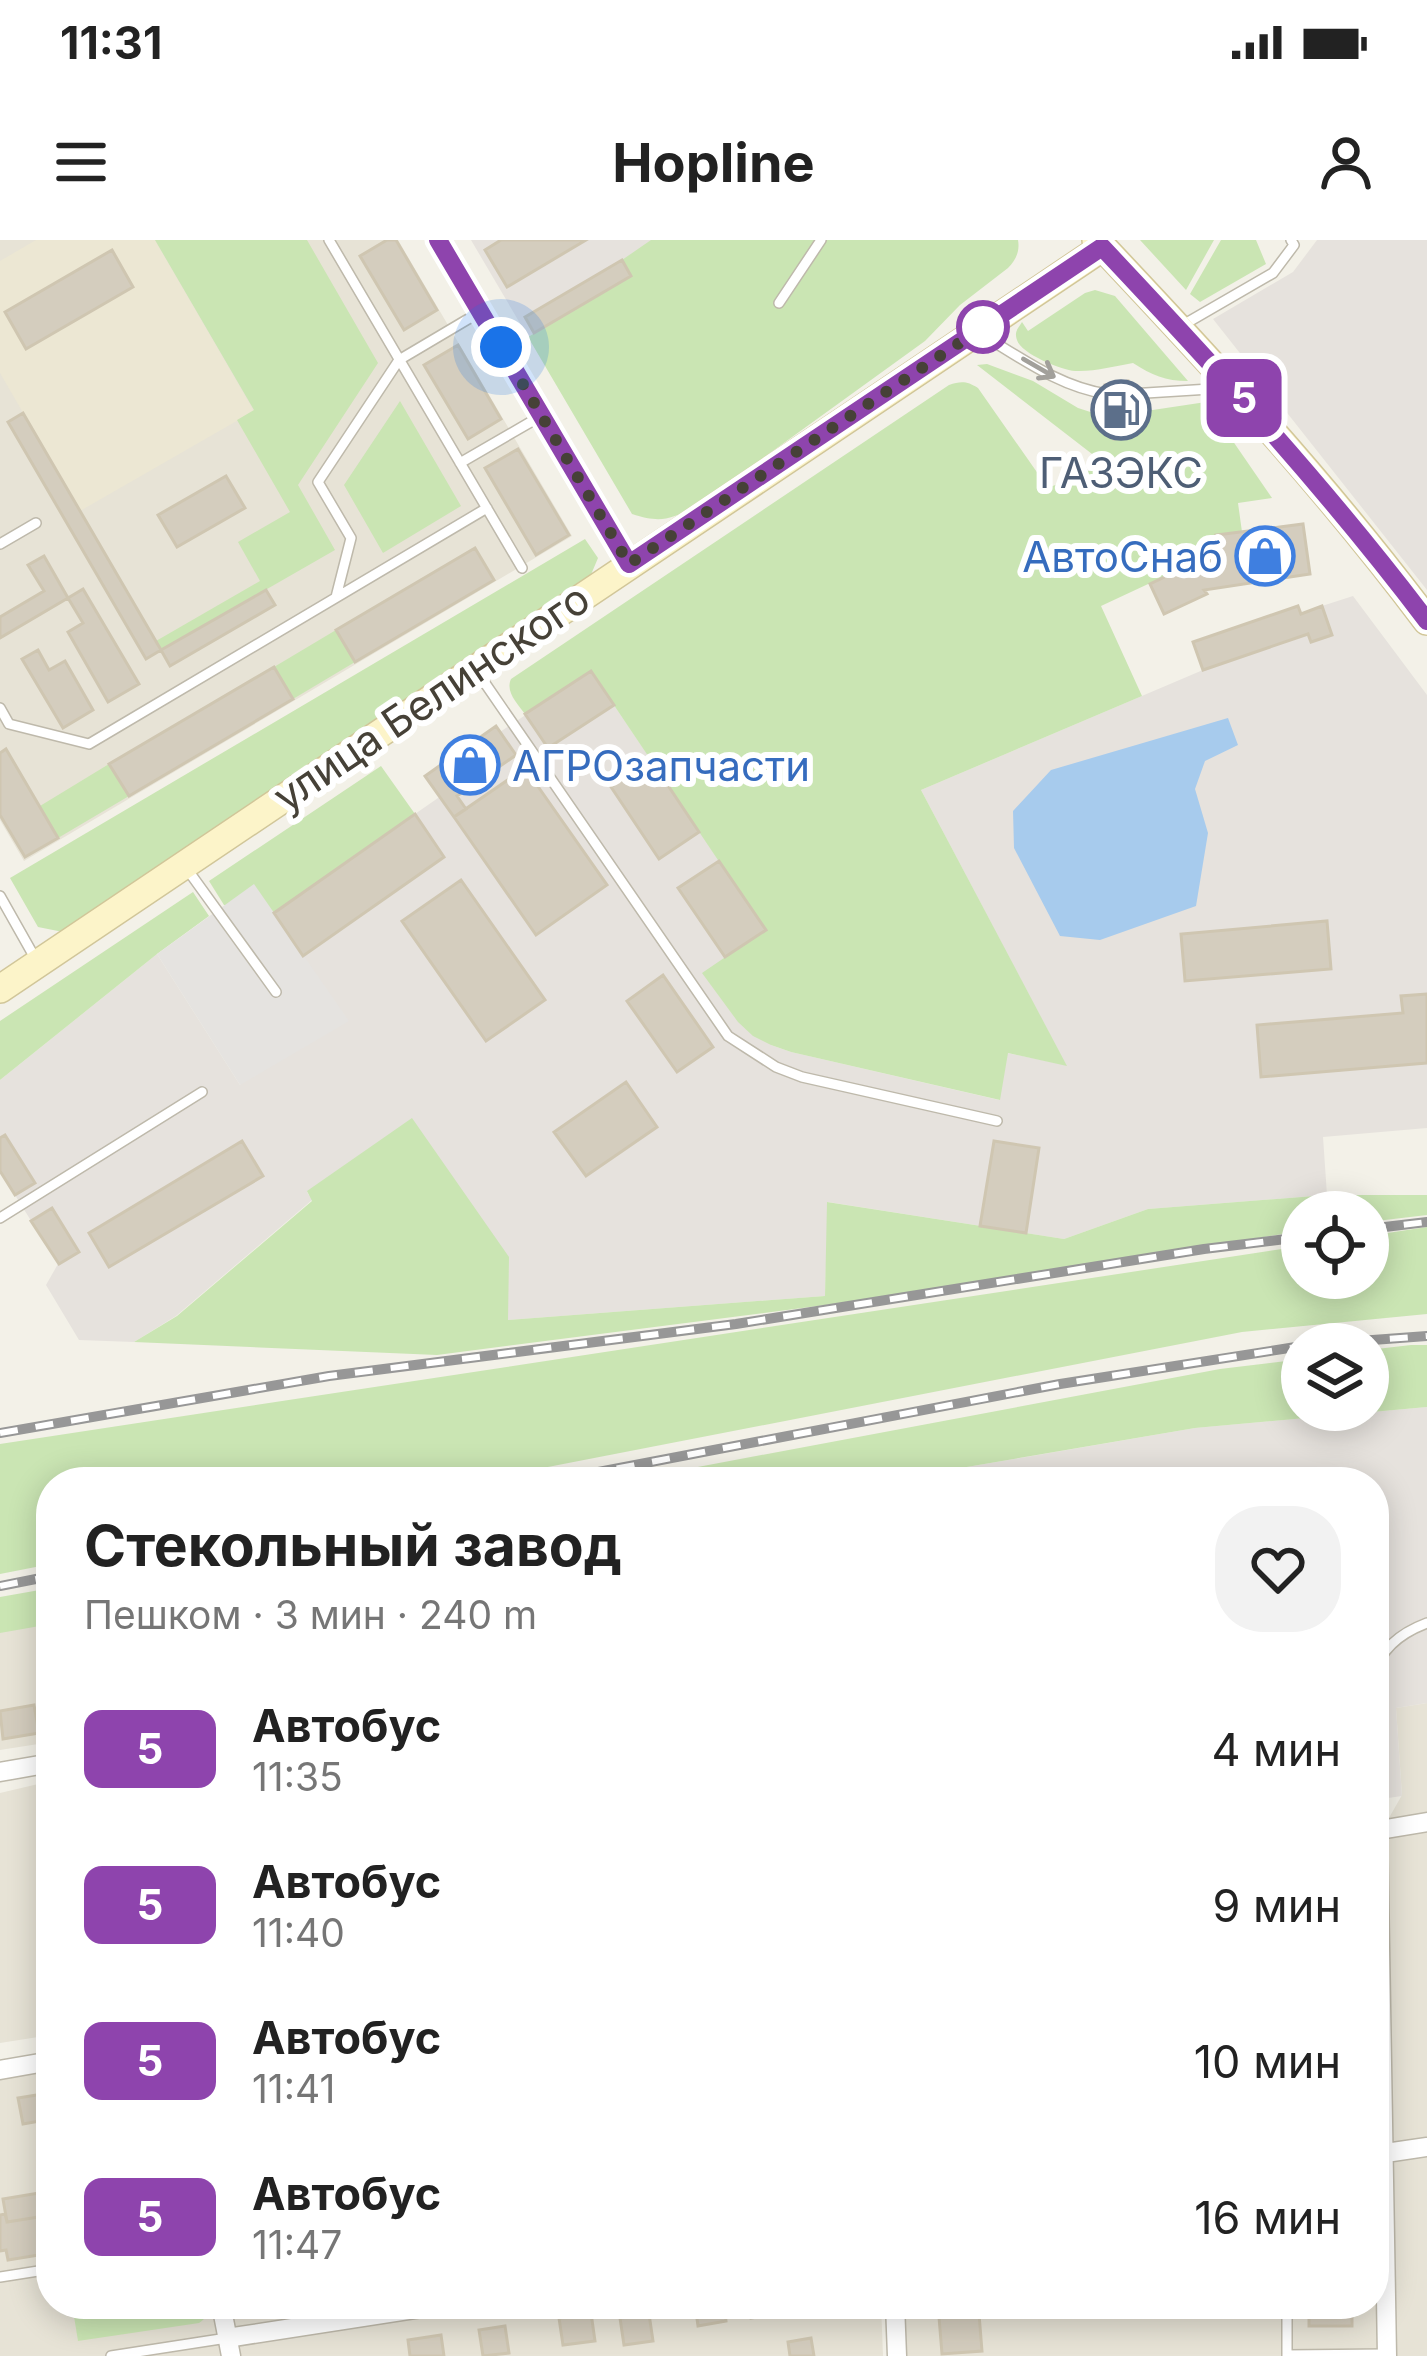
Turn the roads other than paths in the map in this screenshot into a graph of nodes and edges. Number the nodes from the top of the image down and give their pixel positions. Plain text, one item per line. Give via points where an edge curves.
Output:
1 (329, 240) edge
2 (438, 240) edge
3 (821, 240) edge
4 (1291, 240) edge
5 (1104, 242) edge
6 (779, 303) dead end
7 (480, 312) junction
8 (1179, 328) junction
9 (976, 332) junction
10 (399, 360) junction
11 (1234, 388) junction
12 (1107, 394) dead end
13 (1130, 394) dead end
14 (542, 416) junction
15 (460, 463) junction
16 (487, 508) junction
17 (36, 523) dead end
18 (0, 544) edge
19 (629, 564) junction
20 (522, 568) dead end
21 (336, 597) junction
22 (1427, 621) edge
23 (475, 668) junction
24 (0, 708) edge
25 (5, 727) edge
26 (184, 864) junction
27 (0, 896) edge
28 (37, 963) junction
29 (0, 989) edge
30 (276, 992) dead end
31 (202, 1092) dead end
32 (997, 1121) dead end
33 (0, 1219) edge
34 (1427, 1623) edge
35 (1389, 1649) edge
36 (36, 1766) edge
37 (0, 1772) edge
38 (1427, 1822) edge
39 (1389, 1828) edge
40 (36, 2064) edge
41 (0, 2070) edge
42 (1427, 2147) edge
43 (1389, 2153) edge
44 (36, 2271) edge
45 (0, 2277) edge
46 (371, 2319) edge
47 (896, 2319) edge
48 (1287, 2319) edge
49 (1386, 2319) edge
50 (229, 2347) edge
51 (1287, 2355) edge
52 (1387, 2355) edge
53 (111, 2356) edge
54 (897, 2356) edge

1 - 10 lane
2 - 7 street
3 - 6 lane
4 - 8 lane via 1273,273
5 - 8 street
5 - 9 street, улица Белинского
7 - 10 lane
7 - 14 street
8 - 11 street
9 -> 12 lane via 1059,380
9 - 19 street, улица Белинского
10 - 15 lane
10 - 21 lane via 318,482 351,538
11 - 13 lane
11 - 22 street
14 - 15 lane
14 - 19 street
15 - 16 lane
16 - 20 lane
16 - 21 lane
17 - 18 lane
19 - 23 street, улица Белинского
21 - 25 lane via 89,744
23 - 26 street, улица Белинского
23 - 32 lane via 728,1036 802,1077
24 - 25 lane
26 - 28 street, улица Белинского
26 - 30 lane
27 - 28 lane
28 - 29 street, улица Белинского
31 - 33 lane
34 - 35 lane
36 - 37 street
38 - 39 street
40 - 41 street
42 - 43 street
44 - 45 lane
46 - 50 street
47 - 54 street
48 - 51 lane
49 - 52 street
50 - 53 lane
51 - 52 lane

